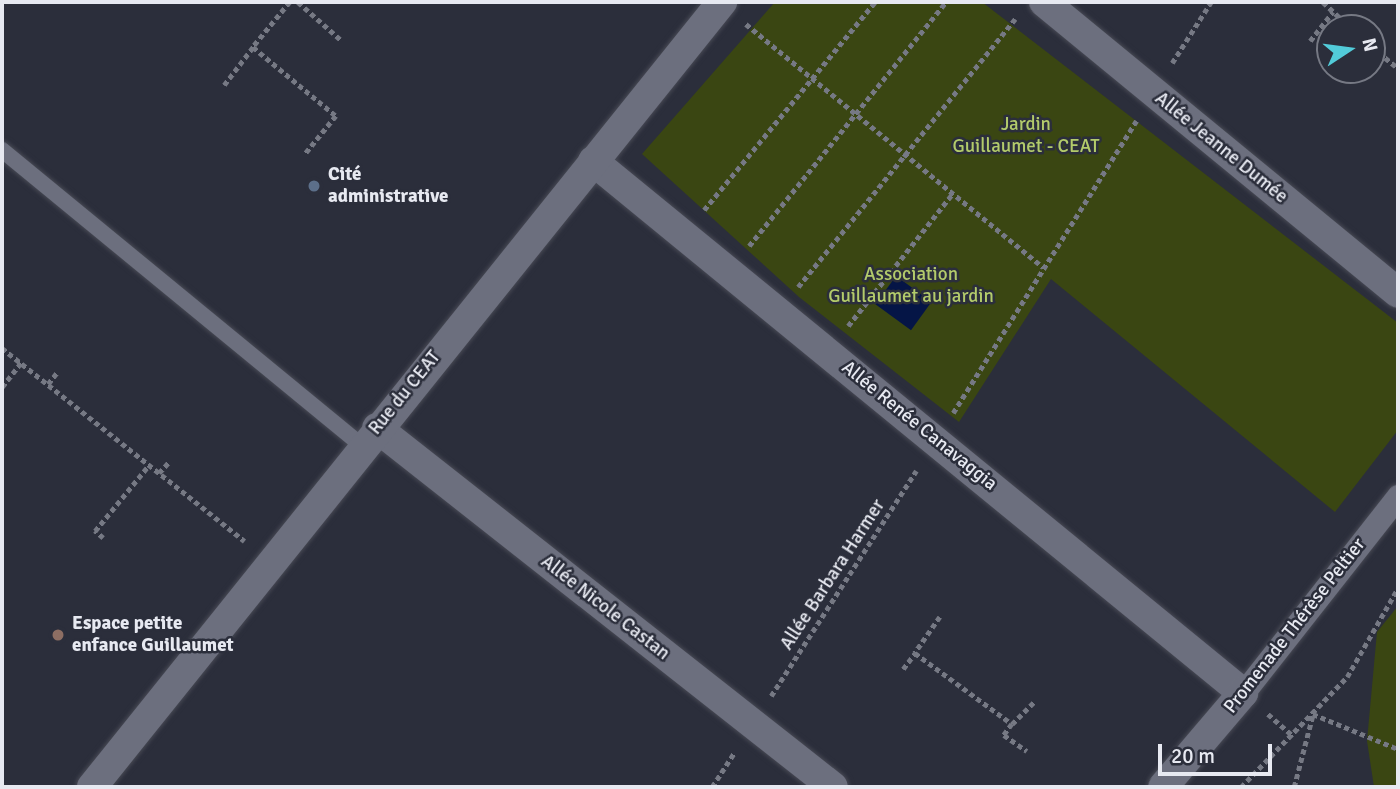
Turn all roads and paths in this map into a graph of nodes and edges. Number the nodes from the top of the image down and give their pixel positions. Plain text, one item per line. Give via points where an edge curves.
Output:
1 (290, 2) edge
2 (298, 2) edge
3 (721, 2) edge
4 (874, 2) edge
5 (946, 2) edge
6 (1211, 2) edge
7 (1323, 2) edge
8 (1033, 7) edge
9 (1334, 12) joint
10 (341, 40) dead end
11 (1310, 41) dead end
12 (253, 47) junction
13 (1397, 69) edge
14 (812, 78) junction
15 (1398, 78) edge
16 (224, 85) dead end
17 (1154, 93) junction
18 (856, 114) junction
19 (2, 150) edge
20 (306, 153) dead end
21 (906, 155) junction
22 (593, 161) junction
23 (953, 193) junction
24 (684, 235) junction
25 (1043, 267) junction
26 (728, 271) junction
27 (1398, 293) edge
28 (778, 312) junction
29 (2, 348) edge
30 (828, 352) junction
31 (21, 363) junction
32 (58, 371) dead end
33 (48, 384) junction
34 (2, 387) edge
35 (370, 437) junction
36 (936, 440) junction
37 (169, 462) dead end
38 (149, 465) junction
39 (159, 473) junction
40 (1398, 496) edge
41 (103, 538) dead end
42 (252, 546) dead end
43 (1398, 588) edge
44 (940, 617) dead end
45 (915, 653) junction
46 (903, 669) dead end
47 (1243, 693) junction
48 (1035, 701) dead end
49 (1313, 714) junction
50 (752, 724) junction
51 (1012, 724) junction
52 (1398, 749) edge
53 (1027, 751) dead end
54 (92, 787) edge
55 (712, 787) edge
56 (833, 787) edge
57 (1163, 787) edge
58 (1241, 787) edge
59 (1294, 787) edge

1 - 12 path
2 - 10 path
3 - 14 path
3 - 22 street, Rue du CEAT
4 - 14 path
5 - 18 path
6 - 17 path, Allée Barbara Harmer
7 - 9 path
8 - 17 street, Allée Jeanne Dumée
8 - 21 path
9 - 11 path
12 - 16 path
12 - 20 path via 336,116
13 - 15 path
14 - 18 path
14 - 24 path
17 - 25 path, Allée Barbara Harmer
17 - 27 street, Allée Jeanne Dumée
18 - 21 path
18 - 26 path
19 - 35 lane
21 - 23 path
21 - 28 path
22 - 24 street, Allée Renée Canavaggia
22 - 35 street, Rue du CEAT
23 - 25 path
23 - 30 path
24 - 26 street, Allée Renée Canavaggia
25 - 36 path, Allée Barbara Harmer
26 - 28 street, Allée Renée Canavaggia
28 - 30 street, Allée Renée Canavaggia
29 - 31 path
30 - 36 street, Allée Renée Canavaggia
31 - 33 path
31 - 34 path
32 - 33 path
33 - 38 path
35 - 50 street, Allée Nicole Castan
35 - 54 street, Rue du CEAT
36 - 47 street, Allée Renée Canavaggia
36 - 50 path, Allée Barbara Harmer
37 - 39 path
38 - 39 path
38 - 41 path via 95,531
39 - 42 path
40 - 47 street, Promenade Thérèse Peltier
43 - 49 path via 1347,677
44 - 45 path
45 - 46 path
45 - 51 path
47 - 57 street, Promenade Thérèse Peltier
48 - 51 path
49 - 52 path
49 - 58 path
49 - 59 path
50 - 55 path, Allée Barbara Harmer
50 - 56 street, Allée Nicole Castan
51 - 53 path via 1004,735

